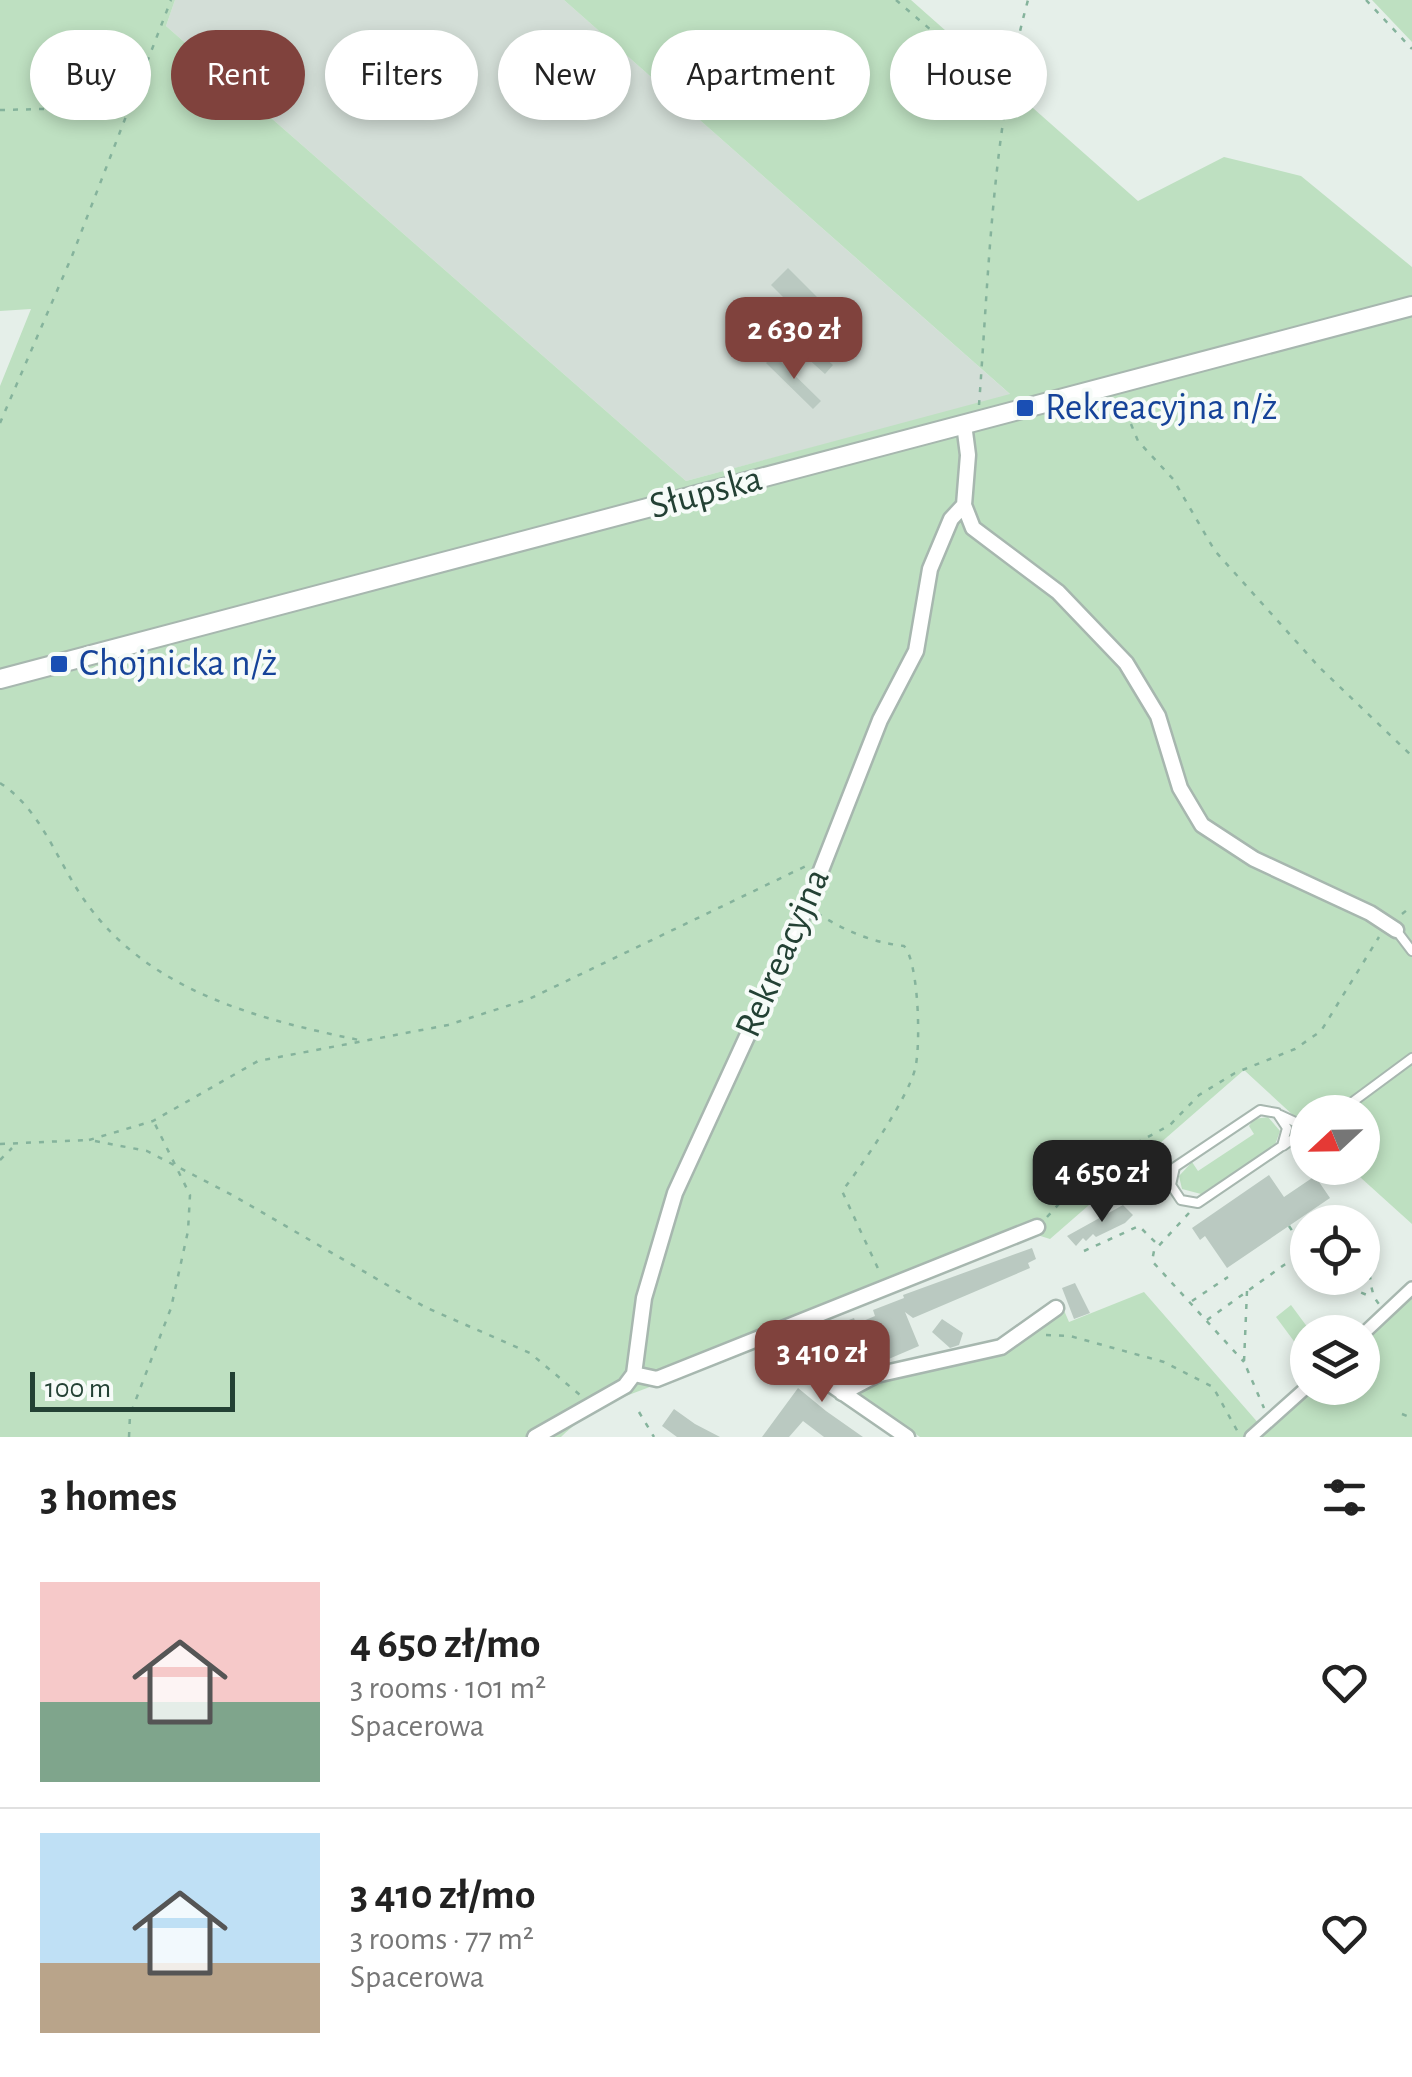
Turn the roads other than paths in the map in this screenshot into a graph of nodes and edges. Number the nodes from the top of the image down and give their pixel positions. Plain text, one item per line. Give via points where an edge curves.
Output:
1 (1412, 306) edge
2 (971, 418) junction
3 (964, 506) junction
4 (0, 680) edge
5 (1393, 927) joint
6 (1412, 951) edge
7 (1412, 1058) edge
8 (1362, 1095) edge
9 (1277, 1114) junction
10 (1290, 1120) edge
11 (1290, 1140) edge
12 (1282, 1146) junction
13 (1037, 1227) road end
14 (1412, 1288) edge
15 (1056, 1308) dead end
16 (1380, 1318) edge
17 (762, 1337) junction
18 (634, 1374) junction
19 (634, 1393) dead end
20 (842, 1393) junction
21 (1290, 1403) edge
22 (535, 1437) edge
23 (907, 1437) edge
24 (1251, 1437) edge

1 - 2 street, Słupska
2 - 3 street, Rekreacyjna
2 - 4 street, Słupska
3 - 5 street via 973,528 1058,592 1126,662 1158,716 1180,788 1202,824 1254,859
3 - 18 street, Rekreacyjna via 951,519 930,569 916,651 880,720 807,906 663,1226
5 - 6 lane
7 - 8 lane
9 - 10 lane
9 - 12 lane via 1287,1128
9 - 12 lane via 1260,1110 1175,1167 1171,1185 1181,1200 1198,1203
11 - 12 lane
13 - 17 street
14 - 16 street
15 - 20 street via 986,1353 876,1375
17 - 18 street via 657,1379
17 - 20 street
18 - 19 lane
18 - 22 street via 625,1386
20 - 23 street
21 - 24 street

